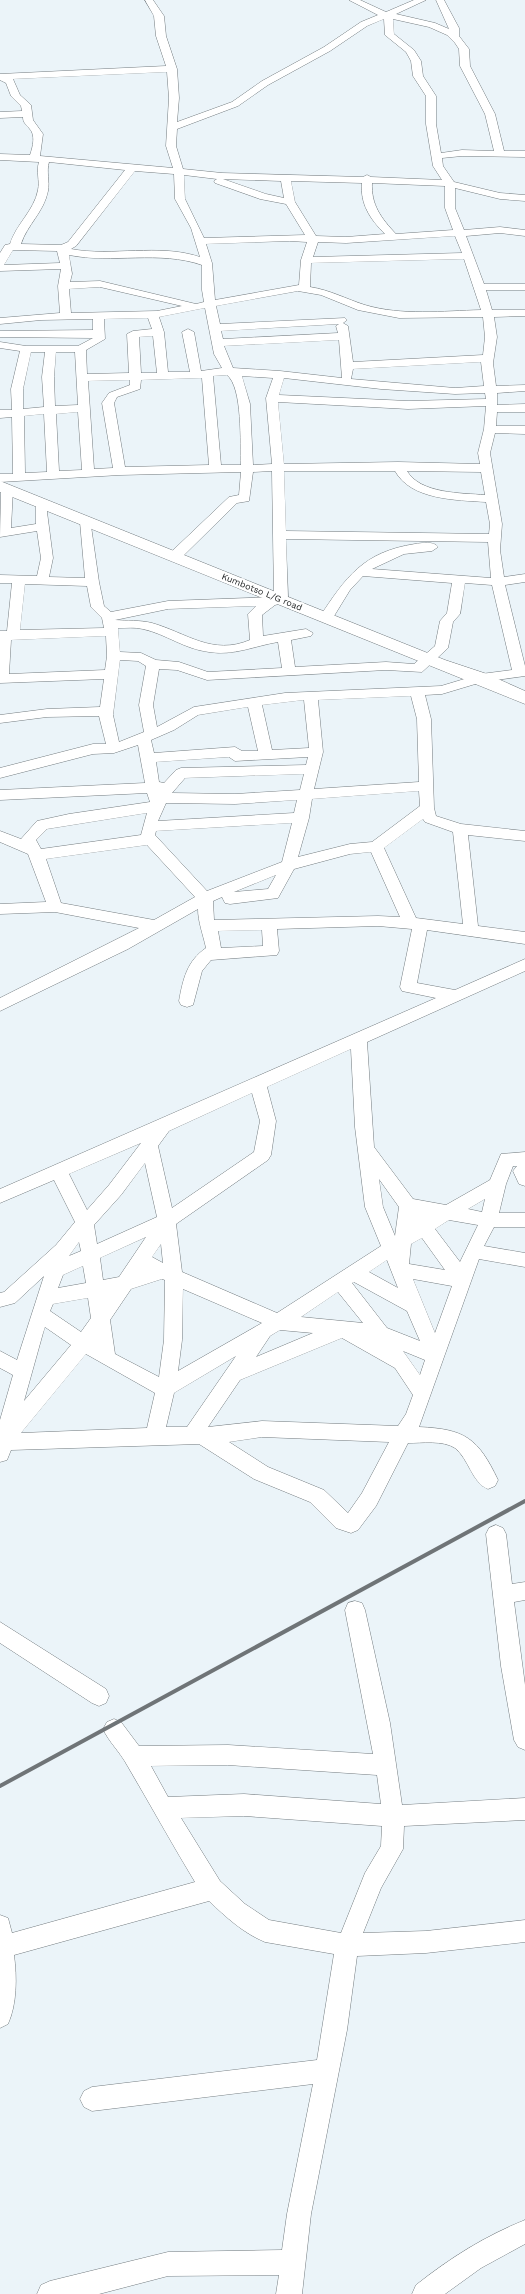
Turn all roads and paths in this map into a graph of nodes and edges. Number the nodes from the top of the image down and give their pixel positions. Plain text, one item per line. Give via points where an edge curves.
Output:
1 (149, 0) edge
2 (353, 0) edge
3 (422, 0) edge
4 (440, 0) edge
5 (388, 15) junction
6 (454, 36) junction
7 (172, 69) junction
8 (2, 77) edge
9 (27, 114) junction
10 (0, 115) edge
11 (172, 127) junction
12 (435, 144) junction
13 (475, 153) junction
14 (525, 154) edge
15 (500, 155) junction
16 (437, 156) junction
17 (0, 157) edge
18 (34, 158) junction
19 (45, 159) junction
20 (132, 168) junction
21 (179, 172) junction
22 (196, 174) junction
23 (285, 177) junction
24 (367, 178) junction
25 (450, 184) junction
26 (525, 198) edge
27 (290, 202) junction
28 (458, 234) junction
29 (525, 234) edge
30 (393, 237) junction
31 (200, 240) junction
32 (313, 240) junction
33 (15, 246) junction
34 (63, 249) junction
35 (468, 256) junction
36 (1, 257) edge
37 (306, 260) junction
38 (208, 263) junction
39 (66, 266) junction
40 (0, 268) edge
41 (63, 286) junction
42 (480, 287) junction
43 (525, 287) edge
44 (304, 289) junction
45 (338, 298) junction
46 (210, 305) junction
47 (197, 307) junction
48 (525, 313) edge
49 (152, 314) junction
50 (488, 314) junction
51 (98, 316) junction
52 (66, 317) junction
53 (341, 320) junction
54 (0, 321) edge
55 (215, 328) junction
56 (158, 332) junction
57 (188, 332) dead end
58 (99, 333) junction
59 (0, 334) edge
60 (344, 336) junction
61 (218, 343) junction
62 (0, 345) edge
63 (26, 349) junction
64 (51, 349) junction
65 (80, 349) junction
66 (488, 358) junction
67 (347, 366) junction
68 (229, 371) junction
69 (201, 374) junction
70 (280, 374) junction
71 (163, 376) junction
72 (136, 377) junction
73 (82, 378) junction
74 (347, 381) junction
75 (525, 388) edge
76 (490, 390) junction
77 (272, 398) junction
78 (491, 406) junction
79 (84, 408) junction
80 (525, 408) edge
81 (50, 411) junction
82 (17, 413) junction
83 (0, 414) edge
84 (490, 429) junction
85 (525, 430) edge
86 (398, 466) junction
87 (278, 467) junction
88 (215, 468) junction
89 (247, 468) junction
90 (486, 468) junction
91 (120, 471) junction
92 (88, 472) junction
93 (53, 474) junction
94 (19, 475) junction
95 (2, 484) edge
96 (492, 500) junction
97 (42, 503) junction
98 (86, 522) junction
99 (42, 527) junction
100 (0, 532) edge
101 (279, 535) junction
102 (494, 544) junction
103 (174, 557) junction
104 (361, 572) junction
105 (525, 578) edge
106 (0, 579) edge
107 (459, 579) junction
108 (19, 580) junction
109 (42, 581) junction
110 (92, 582) junction
111 (498, 582) junction
112 (275, 601) junction
113 (326, 618) junction
114 (110, 624) junction
115 (510, 632) junction
116 (525, 632) edge
117 (306, 633) dead end
118 (6, 636) edge
119 (284, 636) junction
120 (257, 641) junction
121 (114, 656) junction
122 (429, 660) junction
123 (154, 664) junction
124 (289, 672) junction
125 (522, 673) edge
126 (110, 674) junction
127 (1, 678) edge
128 (481, 678) junction
129 (507, 689) junction
130 (417, 692) junction
131 (311, 697) junction
132 (525, 698) edge
133 (254, 702) junction
134 (106, 711) junction
135 (0, 719) edge
136 (148, 737) junction
137 (114, 748) junction
138 (316, 752) junction
139 (266, 755) junction
140 (149, 758) junction
141 (313, 769) junction
142 (0, 773) edge
143 (426, 786) junction
144 (151, 788) junction
145 (307, 794) junction
146 (0, 795) edge
147 (163, 797) junction
148 (427, 808) junction
149 (302, 818) junction
150 (460, 829) junction
151 (150, 833) junction
152 (0, 836) edge
153 (525, 836) edge
154 (376, 847) junction
155 (36, 853) junction
156 (289, 865) junction
157 (228, 894) junction
158 (205, 898) junction
159 (55, 906) junction
160 (0, 909) edge
161 (415, 923) junction
162 (268, 924) junction
163 (237, 925) junction
164 (157, 926) junction
165 (209, 926) junction
166 (471, 930) junction
167 (525, 938) edge
168 (206, 955) junction
169 (525, 965) edge
170 (457, 996) junction
171 (187, 1001) dead end
172 (0, 1005) edge
173 (359, 1039) junction
174 (258, 1084) junction
175 (163, 1126) junction
176 (149, 1144) junction
177 (366, 1148) junction
178 (525, 1158) edge
179 (525, 1169) edge
180 (58, 1170) junction
181 (525, 1179) edge
182 (496, 1184) junction
183 (0, 1196) edge
184 (408, 1205) junction
185 (448, 1212) junction
186 (168, 1220) junction
187 (489, 1220) junction
188 (525, 1220) edge
189 (84, 1224) junction
190 (424, 1227) junction
191 (398, 1245) junction
192 (63, 1248) junction
193 (473, 1251) junction
194 (89, 1255) junction
195 (141, 1260) junction
196 (525, 1260) edge
197 (56, 1270) junction
198 (399, 1270) junction
199 (170, 1272) junction
200 (352, 1274) junction
201 (463, 1280) junction
202 (125, 1283) junction
203 (96, 1288) junction
204 (0, 1300) edge
205 (44, 1306) junction
206 (415, 1306) junction
207 (101, 1318) junction
208 (271, 1326) junction
209 (343, 1329) junction
210 (381, 1333) junction
211 (84, 1343) junction
212 (436, 1356) junction
213 (0, 1359) edge
214 (107, 1359) junction
215 (402, 1364) junction
216 (22, 1372) junction
217 (233, 1376) junction
218 (164, 1389) junction
219 (422, 1393) junction
220 (401, 1434) junction
221 (155, 1436) junction
222 (198, 1436) junction
223 (1, 1448) edge
224 (488, 1480) dead end
225 (496, 1534) dead end
226 (525, 1591) edge
227 (503, 1595) junction
228 (355, 1610) dead end
229 (0, 1632) edge
230 (99, 1696) dead end
231 (114, 1730) dead end
232 (525, 1740) edge
233 (134, 1756) junction
234 (386, 1765) junction
235 (162, 1808) junction
236 (525, 1809) edge
237 (393, 1816) junction
238 (212, 1888) junction
239 (525, 1931) edge
240 (1, 1937) edge
241 (347, 1945) junction
242 (0, 2016) edge
243 (327, 2071) junction
244 (92, 2099) dead end
245 (525, 2232) edge
246 (293, 2262) junction
247 (57, 2293) edge
248 (289, 2294) edge
249 (425, 2294) edge

1 - 7 street via 159,16 161,36
2 - 5 street
3 - 5 street
4 - 6 street via 454,28
5 - 6 street via 425,23
5 - 11 street via 360,26 327,49 265,83 235,104
5 - 12 street via 390,35 409,50 416,61 418,76 431,96 431,124
6 - 15 street via 464,49 465,66 490,114
7 - 8 street
7 - 11 street
8 - 9 street via 10,80 14,93 26,105
9 - 10 street
9 - 18 street via 28,121 35,126 40,138
11 - 21 street via 171,146
12 - 13 street
12 - 16 street
13 - 15 street
13 - 16 street
14 - 15 street
16 - 25 street via 438,166
17 - 18 street
18 - 19 street
19 - 20 street
19 - 33 street via 42,168 41,196 34,214 19,233
20 - 21 street
20 - 34 street via 72,244
21 - 22 street
21 - 31 street via 180,199
22 - 23 street
22 - 27 street
23 - 24 street
23 - 27 street
24 - 25 street
24 - 30 street via 366,191 370,211
25 - 26 street via 500,196
25 - 28 street via 450,208
27 - 32 street
28 - 29 street via 512,230
28 - 30 street
28 - 35 street
30 - 32 street
31 - 32 street
31 - 38 street
32 - 37 street
33 - 34 street
33 - 36 street via 9,247
34 - 38 street via 102,256 180,255 195,257
34 - 39 street
35 - 37 street
35 - 42 street
37 - 44 street
38 - 46 street via 207,290
39 - 40 street
39 - 41 street via 67,274
41 - 47 street via 100,284
41 - 52 street
42 - 43 street
42 - 50 street
44 - 45 street via 324,292
44 - 46 street via 287,289
45 - 50 street via 362,308 399,315
45 - 53 street
46 - 47 street
46 - 55 street
47 - 49 street
48 - 50 street
49 - 51 street
49 - 56 street
50 - 66 street via 491,337
51 - 52 street
51 - 58 street
52 - 54 street
53 - 55 street
53 - 60 street
55 - 61 street
56 - 71 street
56 - 72 street via 133,334
57 - 69 street
58 - 59 street
58 - 65 street via 98,341
60 - 61 street
60 - 67 street
61 - 68 street via 220,354
62 - 63 street
63 - 64 street
63 - 82 street via 17,389
64 - 65 street
64 - 81 street via 48,377
65 - 73 street
66 - 67 street
66 - 76 street
67 - 74 street
68 - 69 street
68 - 70 street
68 - 89 street via 237,377 244,404
69 - 71 street
69 - 88 street
70 - 74 street
70 - 77 street
71 - 72 street
72 - 73 street
72 - 91 street via 136,387 113,395 108,403
73 - 79 street
74 - 76 street via 455,391
75 - 76 street
76 - 78 street
77 - 78 street via 408,406
77 - 87 street
78 - 80 street
78 - 84 street
79 - 81 street
79 - 92 street
81 - 82 street
81 - 93 street
82 - 83 street
82 - 94 street
84 - 85 street
84 - 90 street via 484,453
86 - 87 street
86 - 90 street
86 - 96 street via 406,480 416,485 450,494
87 - 89 street
87 - 101 street
88 - 89 street
88 - 91 street
89 - 103 street via 245,498 233,500
90 - 96 street
91 - 92 street
92 - 93 street
93 - 94 street
94 - 95 street
95 - 97 main road, Kumbotso L/G road
95 - 100 street via 5,527
96 - 102 street via 496,524
97 - 98 main road, Kumbotso L/G road
97 - 99 street
98 - 103 main road, Kumbotso L/G road
98 - 110 street
99 - 100 street
99 - 109 street via 47,558
101 - 102 street
101 - 112 street
102 - 104 street via 410,548 394,553
102 - 111 street
103 - 112 main road, Kumbotso L/G road
104 - 107 street
104 - 113 street via 352,579
105 - 111 street
106 - 108 street
107 - 111 street
107 - 122 street via 453,614 447,621 440,648
108 - 109 street
108 - 118 street
109 - 110 street
110 - 114 street via 98,607
111 - 115 street
112 - 113 main road, Kumbotso L/G road
112 - 114 street via 168,604
112 - 120 street via 255,614
113 - 122 main road, Kumbotso L/G road
114 - 118 street via 60,632
114 - 120 street via 143,625 193,645 211,649 231,650 247,647
114 - 121 street
115 - 116 street
115 - 125 street
117 - 119 street
118 - 127 street
119 - 120 street
119 - 124 street
121 - 123 street via 141,657
121 - 126 street
122 - 124 street via 417,669 386,666
122 - 128 main road, Kumbotso L/G road
123 - 124 street via 179,666 207,676
123 - 136 street via 146,705
125 - 128 street
125 - 129 street via 518,687
126 - 127 street
126 - 134 street
128 - 129 main road, Kumbotso L/G road
128 - 130 street via 442,690
129 - 132 main road, Kumbotso L/G road
130 - 131 street
130 - 143 street via 424,719
131 - 133 street via 285,697
131 - 138 street
133 - 136 street via 194,711
133 - 139 street
134 - 135 street via 47,713
134 - 137 street
136 - 137 street
136 - 140 street
137 - 142 street via 92,749
138 - 139 street
138 - 141 street
139 - 140 street via 235,756 235,752
140 - 144 street
141 - 145 street
141 - 147 street via 181,773 173,778
143 - 145 street
143 - 148 street
144 - 146 street
144 - 147 street
145 - 147 street via 234,799
145 - 149 street
147 - 151 street
147 - 155 street via 42,826 28,839
148 - 150 street via 430,819
148 - 154 street
149 - 151 street
149 - 156 street
150 - 153 street
150 - 166 street
151 - 155 street
151 - 158 street
152 - 155 street
154 - 156 street via 350,849
154 - 161 street
155 - 159 street
156 - 157 street via 263,874
156 - 157 street via 273,894
157 - 158 street
157 - 163 street
158 - 164 street
158 - 165 street via 206,922
159 - 160 street
159 - 164 street
161 - 162 street via 378,921
161 - 166 street
161 - 170 street via 408,986
162 - 163 street
162 - 168 street via 271,951
163 - 165 street
164 - 172 street
165 - 168 street via 214,950
166 - 167 street
168 - 171 street via 199,960 190,982
169 - 170 street
170 - 173 street
173 - 174 street
173 - 177 street
174 - 175 street
174 - 186 street via 268,1121 262,1155
175 - 176 street
175 - 180 street
176 - 186 street
176 - 189 street via 115,1190
177 - 184 street
177 - 191 street via 374,1207
178 - 182 street via 507,1159
179 - 181 street via 522,1172
180 - 183 street
180 - 189 street
182 - 185 street
182 - 187 street
184 - 185 street
184 - 190 street
184 - 191 street
185 - 187 street
185 - 190 street
186 - 194 street
186 - 195 street
186 - 199 street
187 - 188 street
187 - 193 street
189 - 192 street
189 - 194 street
190 - 191 street
190 - 201 street
191 - 198 street
191 - 200 street
192 - 197 street
192 - 204 street via 9,1298
193 - 196 street
193 - 201 street
194 - 197 street
194 - 203 street
195 - 199 street
195 - 202 street
197 - 205 street
198 - 200 street
198 - 201 street
198 - 206 street
199 - 202 street
199 - 208 street
199 - 218 street via 173,1341
200 - 206 street
200 - 208 street
200 - 210 street
201 - 212 street
202 - 203 street
202 - 207 street
203 - 205 street
203 - 207 street
205 - 211 street
205 - 216 street
206 - 212 street
207 - 211 street
207 - 214 street
208 - 209 street
208 - 217 street
208 - 218 street
209 - 210 street
209 - 215 street
209 - 217 street
210 - 212 street
210 - 215 street
211 - 214 street
211 - 223 street
212 - 219 street
213 - 216 street
214 - 218 street
215 - 219 street
216 - 223 street
217 - 222 street
218 - 221 street
219 - 220 street via 414,1418
220 - 222 street via 262,1429 217,1436
220 - 222 street via 362,1512 351,1524 343,1522 317,1496 261,1473
220 - 224 street via 443,1436 461,1442 475,1458
221 - 222 street
221 - 223 street
225 - 227 street
226 - 227 street
227 - 232 street via 511,1666
228 - 234 street
229 - 230 street
231 - 233 street
233 - 234 street via 228,1755
233 - 235 street
234 - 237 street
235 - 237 street via 244,1805
235 - 238 street
236 - 237 street
237 - 241 street via 392,1849 373,1881
238 - 240 street
238 - 241 street via 236,1912 265,1931
239 - 241 street via 426,1942
240 - 242 street via 5,1972
241 - 243 street
243 - 244 street
243 - 246 street via 299,2214
245 - 249 street via 497,2243 466,2262
246 - 247 street via 168,2264
246 - 248 street

